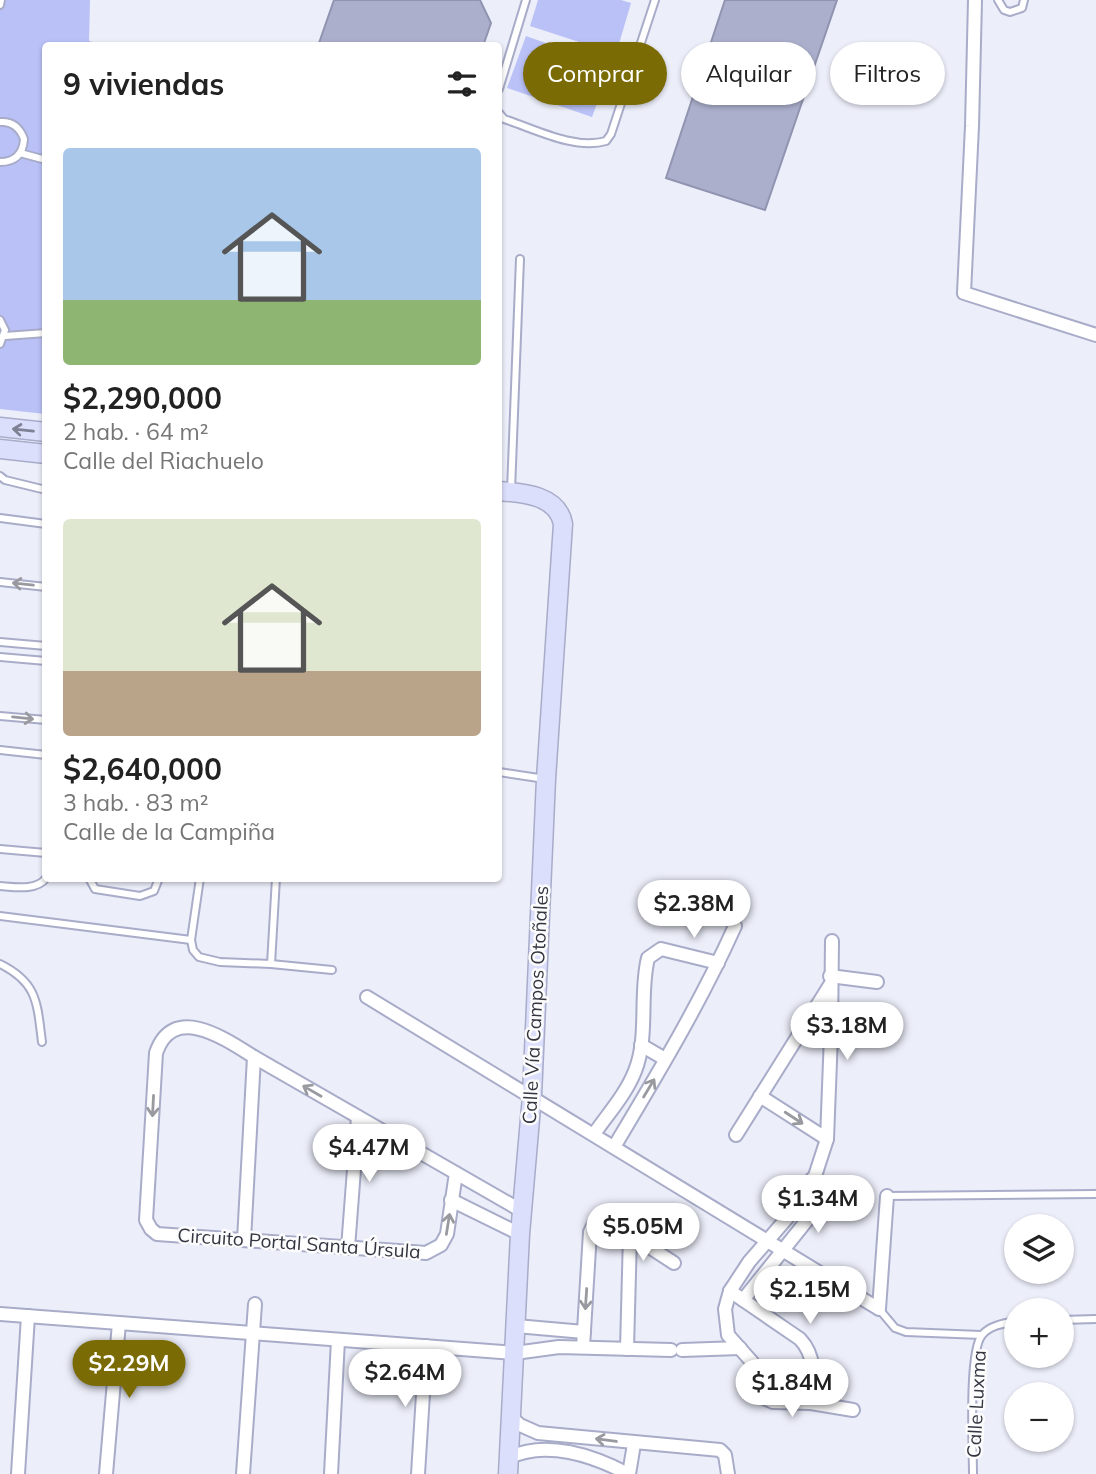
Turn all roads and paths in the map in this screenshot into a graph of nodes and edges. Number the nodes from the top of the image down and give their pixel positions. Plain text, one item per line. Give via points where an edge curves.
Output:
1 (526, 0) edge
2 (655, 0) edge
3 (975, 0) edge
4 (998, 0) edge
5 (1024, 0) edge
6 (502, 79) edge
7 (502, 117) edge
8 (0, 122) edge
9 (20, 153) junction
10 (42, 159) edge
11 (0, 162) edge
12 (520, 259) dead end
13 (0, 320) edge
14 (42, 333) edge
15 (1096, 335) edge
16 (5, 336) junction
17 (0, 344) edge
18 (0, 427) edge
19 (42, 432) edge
20 (0, 449) edge
21 (42, 454) edge
22 (0, 476) edge
23 (42, 489) edge
24 (505, 491) edge
25 (0, 518) edge
26 (42, 523) edge
27 (0, 582) edge
28 (42, 587) edge
29 (0, 642) edge
30 (42, 646) edge
31 (0, 657) edge
32 (42, 661) edge
33 (0, 716) edge
34 (42, 720) edge
35 (0, 750) edge
36 (42, 755) edge
37 (502, 772) edge
38 (546, 779) junction
39 (0, 849) edge
40 (42, 853) edge
41 (43, 882) edge
42 (91, 882) edge
43 (157, 882) edge
44 (199, 882) edge
45 (276, 882) edge
46 (0, 886) edge
47 (0, 916) edge
48 (735, 926) dead end
49 (191, 940) junction
50 (832, 942) dead end
51 (0, 964) edge
52 (271, 964) junction
53 (718, 964) junction
54 (332, 970) dead end
55 (830, 981) junction
56 (877, 982) dead end
57 (367, 997) dead end
58 (805, 1024) junction
59 (831, 1035) junction
60 (42, 1042) dead end
61 (641, 1045) junction
62 (254, 1057) junction
63 (666, 1059) junction
64 (533, 1096) junction
65 (760, 1096) junction
66 (358, 1117) junction
67 (594, 1135) junction
68 (736, 1135) dead end
69 (827, 1139) junction
70 (614, 1147) junction
71 (456, 1173) junction
72 (816, 1176) junction
73 (804, 1188) junction
74 (820, 1194) junction
75 (1096, 1194) edge
76 (887, 1196) joint
77 (861, 1199) dead end
78 (451, 1200) junction
79 (522, 1211) junction
80 (520, 1234) junction
81 (630, 1235) junction
82 (244, 1240) junction
83 (765, 1241) junction
84 (348, 1248) junction
85 (781, 1251) junction
86 (674, 1263) dead end
87 (730, 1291) junction
88 (743, 1300) junction
89 (255, 1304) dead end
90 (879, 1309) junction
91 (0, 1314) edge
92 (28, 1317) junction
93 (1096, 1319) edge
94 (1074, 1320) edge
95 (1004, 1323) edge
96 (119, 1324) junction
97 (516, 1326) junction
98 (584, 1332) junction
99 (252, 1333) junction
100 (981, 1335) junction
101 (338, 1340) junction
102 (426, 1346) junction
103 (583, 1347) junction
104 (740, 1348) junction
105 (627, 1349) junction
106 (515, 1353) junction
107 (811, 1403) junction
108 (853, 1410) dead end
109 (512, 1418) junction
110 (579, 1436) junction
111 (634, 1444) junction
112 (577, 1454) junction
113 (508, 1466) edge
114 (18, 1474) edge
115 (106, 1474) edge
116 (243, 1474) edge
117 (331, 1474) edge
118 (418, 1474) edge
119 (629, 1474) edge
120 (728, 1474) edge
121 (973, 1474) edge

1 - 6 lane
2 - 7 lane via 606,141 574,142
3 - 15 street via 964,293
4 - 5 lane via 1010,12 1021,8
8 - 9 lane via 11,123 22,132
9 - 10 lane
9 - 11 lane via 9,162
12 - 24 lane
13 - 16 lane
14 - 16 lane
16 - 17 lane
19 -> 18 street
20 - 21 street
22 - 23 lane
24 - 38 street, Calle Vía Campos Otoñales via 550,502 562,517
25 - 26 lane
28 -> 27 lane
29 - 30 lane
31 - 32 lane
33 -> 34 lane
35 - 36 lane
37 - 38 lane
38 - 64 street, Calle Vía Campos Otoñales
39 - 40 lane
41 - 46 lane via 34,887
42 - 43 lane via 95,889 140,896 154,891
44 - 49 lane
45 - 52 lane
47 - 49 lane
48 - 53 street
49 - 52 lane via 202,959
50 - 55 street
51 - 60 lane via 21,975 32,988
52 - 54 lane
53 - 61 street via 662,949 648,958
53 - 63 street
55 - 56 street
55 - 58 street
55 - 59 street
57 - 64 street
58 - 59 street
58 - 65 street
59 - 69 street
61 - 63 street
61 - 67 street via 636,1070
66 -> 62 street, Circuito Portal Santa Úrsula
62 - 82 street
62 -> 82 street, Circuito Portal Santa Úrsula via 222,1036 197,1027 177,1030 162,1040 156,1053 147,1199 146,1220 157,1234
70 -> 63 street
64 - 67 street
64 - 79 street, Calle Vía Campos Otoñales
65 - 68 street
65 -> 69 street
66 - 71 street, Circuito Portal Santa Úrsula
66 - 84 street
67 - 70 street
69 - 72 street
70 - 83 street
71 - 78 street, Circuito Portal Santa Úrsula
71 - 79 street, Circuito Portal Santa Úrsula
72 - 73 street
72 - 74 street
73 - 74 street
73 - 83 street via 787,1218
74 - 77 street
74 - 85 street via 808,1219
75 - 76 lane
76 - 90 street
78 - 80 street
84 -> 78 street, Circuito Portal Santa Úrsula via 434,1250 447,1234
79 - 80 street, Calle Vía Campos Otoñales
80 - 97 street, Calle Vía Campos Otoñales
81 - 86 street
81 -> 98 street via 611,1222 594,1224 590,1231
81 - 105 street
82 - 84 street, Circuito Portal Santa Úrsula
83 - 85 street
83 - 87 street
85 - 88 street
85 - 90 street
87 - 88 street
87 - 104 street via 725,1322 728,1335
88 - 107 street via 808,1348 813,1371
89 - 99 street
90 - 100 lane, Calle Luxma via 895,1328 906,1332
91 - 92 street
92 - 96 street
92 - 114 street
93 - 94 lane
95 - 100 lane, Calle Luxma
96 - 99 street
96 - 115 street
97 - 98 street
97 - 106 street, Calle Vía Campos Otoñales
98 - 103 street
99 - 101 street
99 - 116 street
100 - 121 lane, Calle Luxma via 974,1366
101 - 102 street
101 - 117 street
102 - 106 street
102 - 118 street
103 - 105 street
103 - 106 street
104 - 105 street
104 - 107 street via 752,1362 760,1396 773,1402
106 - 109 street, Calle Vía Campos Otoñales
107 - 108 street
109 - 110 street via 538,1433
109 - 113 street, Calle Vía Campos Otoñales
111 -> 110 street
110 - 112 street
111 - 119 street
111 - 120 street via 720,1450
112 - 113 street via 538,1450 518,1454
112 - 119 street

